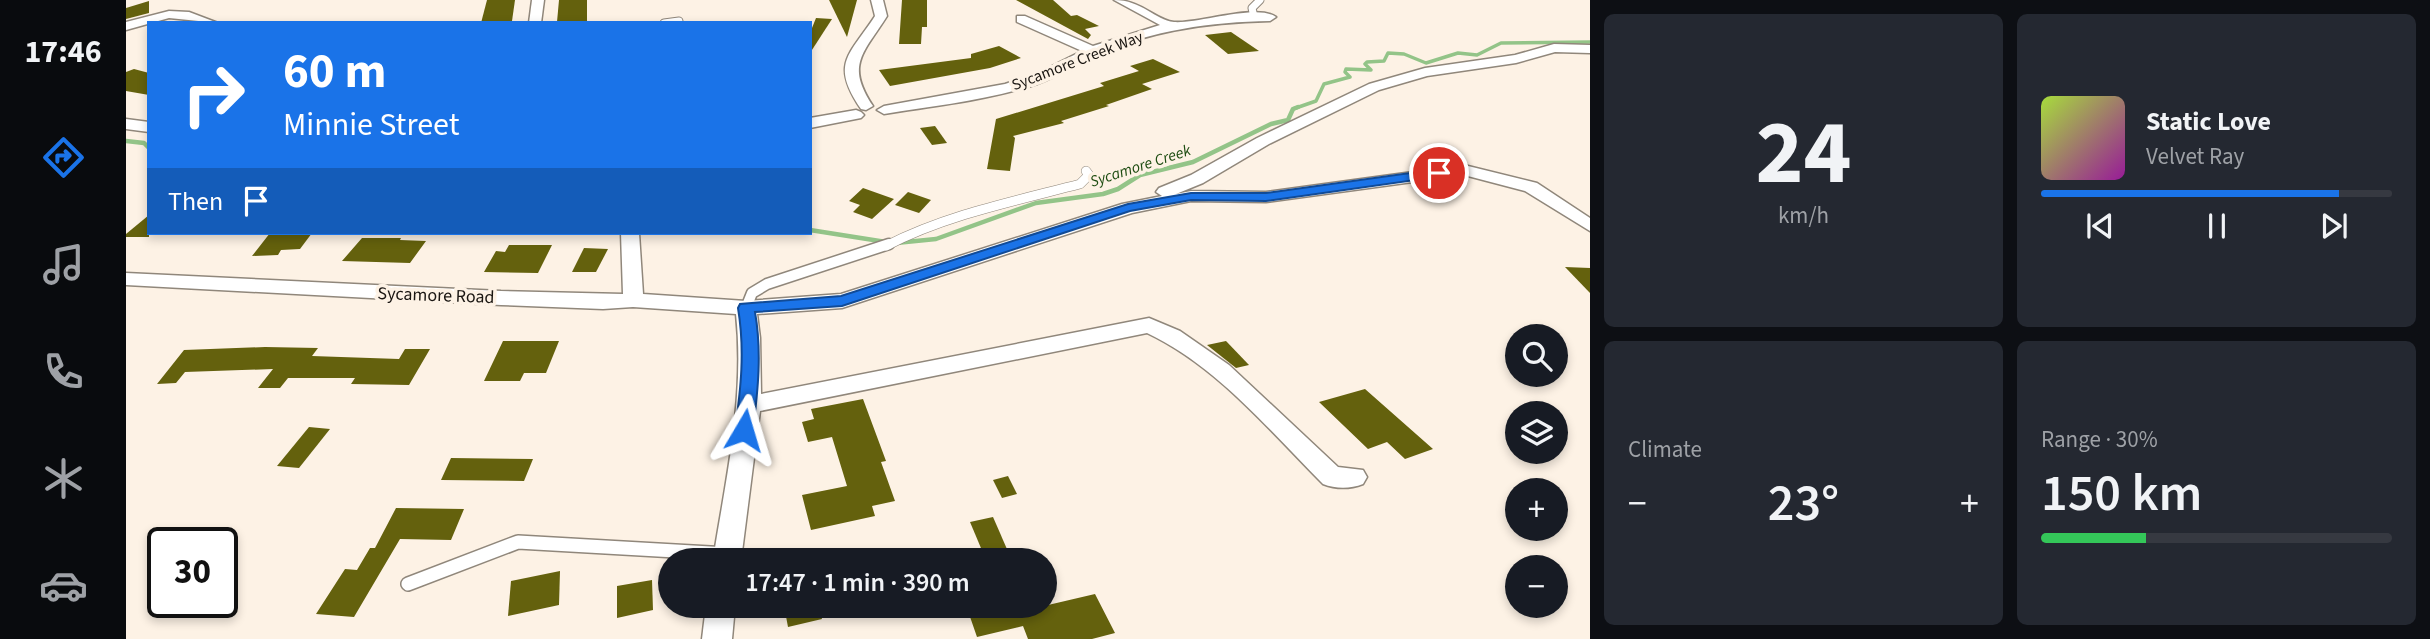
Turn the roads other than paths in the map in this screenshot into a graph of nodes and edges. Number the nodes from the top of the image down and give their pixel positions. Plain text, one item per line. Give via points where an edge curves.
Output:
1 (538, 0) edge
2 (877, 0) edge
3 (1120, 0) edge
4 (1260, 0) edge
5 (1254, 17) junction
6 (1270, 17) dead end
7 (1021, 19) dead end
8 (147, 21) edge
9 (148, 21) edge
10 (208, 21) edge
11 (535, 21) edge
12 (126, 26) edge
13 (1172, 26) junction
14 (1590, 49) edge
15 (1092, 51) junction
16 (861, 111) junction
17 (812, 123) edge
18 (126, 124) edge
19 (147, 127) edge
20 (1086, 170) dead end
21 (1128, 208) junction
22 (1590, 226) edge
23 (630, 235) edge
24 (126, 279) edge
25 (633, 300) junction
26 (746, 308) junction
27 (747, 405) junction
28 (1354, 477) dead end
29 (728, 548) edge
30 (658, 552) edge
31 (408, 584) dead end
32 (720, 618) edge
33 (717, 639) edge

1 - 11 street
2 - 16 street via 881,16 855,54 849,73
3 - 13 street
4 - 5 lane via 1252,8
5 - 6 street, Sycamore Creek Way
5 - 13 street, Sycamore Creek Way
7 - 15 street
8 - 12 street
9 - 10 street via 183,13
13 - 15 street, Sycamore Creek Way
14 - 21 street via 1554,48 1517,59 1425,72 1374,87 1197,179
15 - 16 street, Sycamore Creek Way via 1026,83
16 - 17 street
18 - 19 street
20 - 26 lane via 1089,175 1080,184 970,213 884,247 767,284 752,293
21 - 22 street via 1191,197 1266,197 1464,170 1531,187
21 - 26 street, Sycamore Road via 842,301
23 - 25 street
24 - 25 street, Sycamore Road
25 - 26 street, Sycamore Road
26 - 27 street via 751,339
27 - 28 street via 1149,325 1186,343 1332,477
27 - 29 street
30 - 31 lane via 518,542
32 - 33 street

